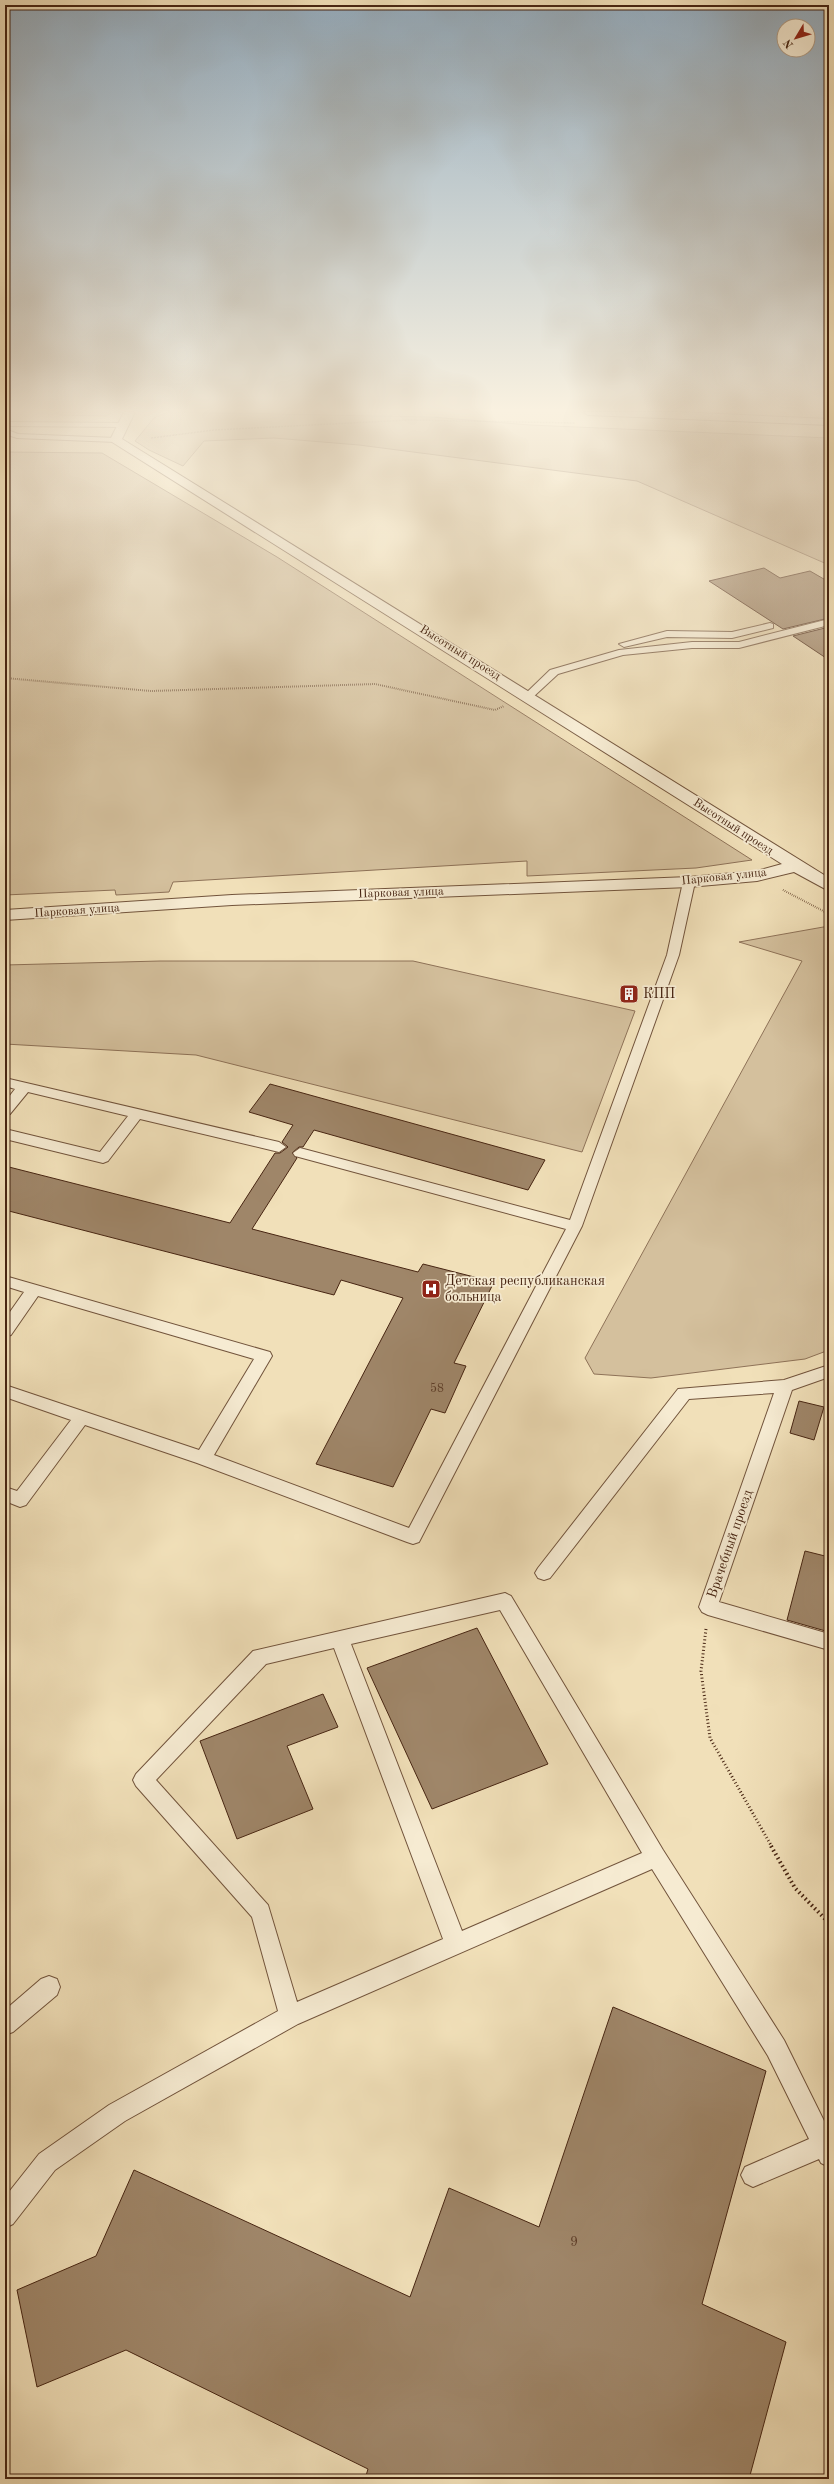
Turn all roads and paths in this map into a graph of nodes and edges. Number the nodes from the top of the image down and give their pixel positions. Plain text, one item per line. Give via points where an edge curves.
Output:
1 (258, 528) edge
2 (829, 612) edge
3 (829, 622) edge
4 (580, 663) junction
5 (5, 678) edge
6 (528, 696) junction
7 (795, 866) junction
8 (757, 876) junction
9 (689, 882) junction
10 (829, 886) edge
11 (829, 914) edge
12 (5, 916) edge
13 (5, 1082) edge
14 (25, 1086) junction
15 (5, 1111) edge
16 (137, 1113) junction
17 (5, 1134) edge
18 (279, 1147) dead end
19 (300, 1153) dead end
20 (575, 1226) junction
21 (5, 1281) edge
22 (35, 1289) junction
23 (5, 1331) edge
24 (829, 1371) edge
25 (785, 1386) junction
26 (5, 1391) edge
27 (82, 1417) junction
28 (203, 1458) junction
29 (5, 1494) edge
30 (544, 1573) dead end
31 (708, 1607) junction
32 (340, 1639) junction
33 (829, 1642) edge
34 (656, 1857) junction
35 (829, 1923) edge
36 (456, 1944) junction
37 (49, 1987) dead end
38 (290, 2016) junction
39 (5, 2024) edge
40 (826, 2150) edge
41 (753, 2175) dead end
42 (5, 2216) edge

1 - 6 street, Высотный проезд
2 - 4 lane via 732,635 667,634 598,649
3 - 4 lane via 739,645 692,645 622,652
4 - 6 lane via 554,672
5 - 6 path via 151,691 375,684 494,710
6 - 7 street, Высотный проезд
7 - 8 street, Парковая улица
7 - 10 street, Высотный проезд
8 - 9 street, Парковая улица
8 - 11 path
9 - 12 street, Парковая улица via 232,900
9 - 20 lane via 673,955
13 - 14 lane
14 - 15 lane
14 - 16 lane
16 - 17 lane via 103,1158
16 - 18 lane
19 - 20 lane
20 - 28 lane via 413,1537
21 - 22 lane
22 - 23 lane
22 - 28 lane via 264,1356
24 - 25 lane
25 - 30 lane via 684,1393
25 - 31 lane, Врачебный проезд
26 - 27 lane
27 - 28 lane
27 - 29 lane via 20,1500
31 - 33 lane, Врачебный проезд
31 - 35 path via 700,1671 710,1738 795,1888
32 - 34 lane via 505,1601
32 - 36 lane
32 - 38 lane via 260,1657 143,1780 261,1912
34 - 36 lane
34 - 40 lane via 776,2048
36 - 38 lane
37 - 39 lane
38 - 42 lane via 117,2113 47,2162
40 - 41 lane

